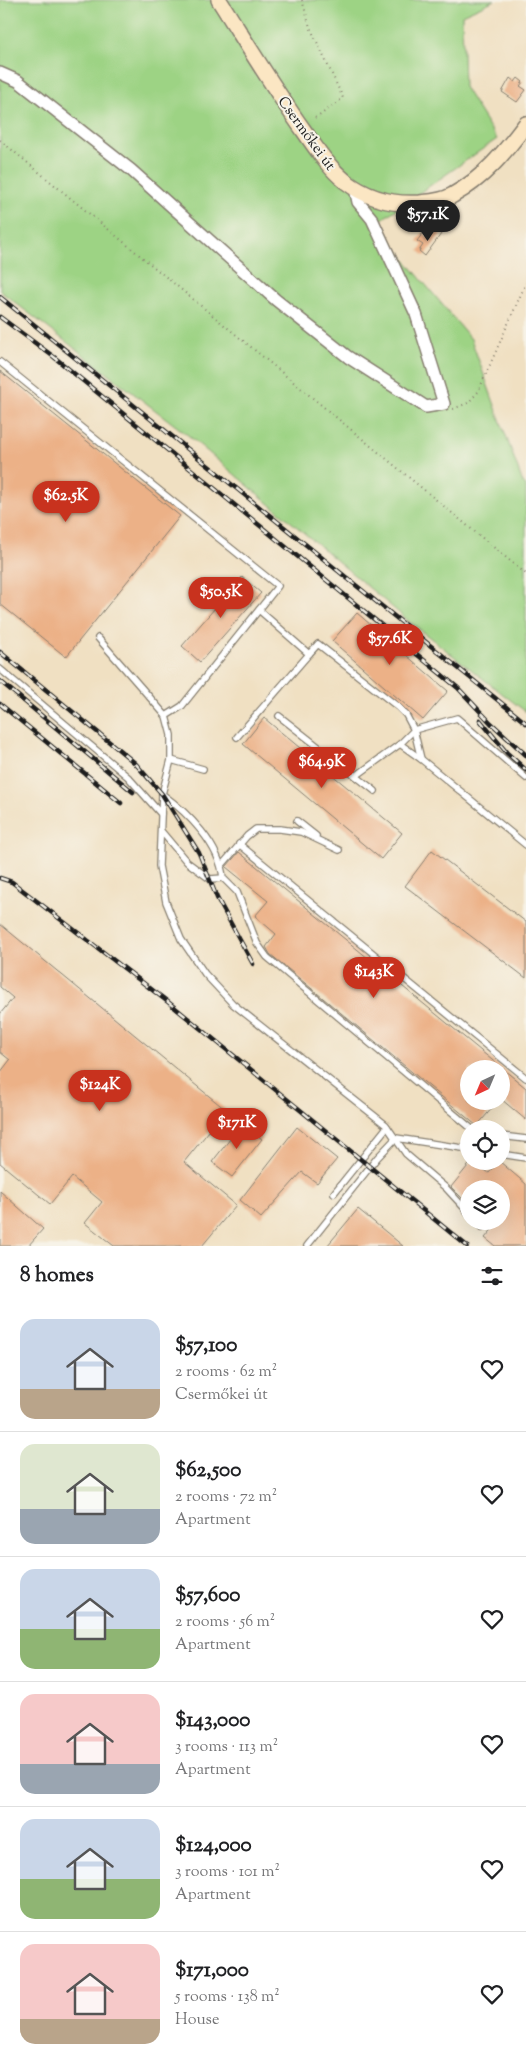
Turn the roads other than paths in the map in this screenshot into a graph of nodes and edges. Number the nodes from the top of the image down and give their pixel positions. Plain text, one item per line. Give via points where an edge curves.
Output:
1 (219, 0) edge
2 (0, 72) edge
3 (526, 124) edge
4 (355, 188) junction
5 (0, 362) edge
6 (259, 610) junction
7 (98, 638) dead end
8 (309, 654) junction
9 (0, 669) edge
10 (166, 716) junction
11 (279, 716) dead end
12 (414, 730) junction
13 (237, 737) dead end
14 (400, 744) junction
15 (421, 759) junction
16 (171, 760) junction
17 (203, 769) dead end
18 (356, 776) junction
19 (526, 778) edge
20 (375, 790) dead end
21 (162, 794) junction
22 (160, 814) junction
23 (297, 821) dead end
24 (161, 831) junction
25 (324, 842) junction
26 (239, 844) junction
27 (526, 845) edge
28 (339, 850) dead end
29 (222, 865) junction
30 (223, 878) junction
31 (526, 1078) edge
32 (461, 1120) edge
33 (388, 1127) junction
34 (510, 1137) edge
35 (396, 1138) junction
36 (526, 1139) edge
37 (460, 1148) edge
38 (510, 1155) edge
39 (526, 1158) edge
40 (334, 1193) dead end
41 (460, 1203) edge
42 (307, 1246) edge

1 - 4 main road, Csermőkei út via 299,124 332,169
2 - 4 street via 18,81 132,170 276,300 348,357 426,407 444,404 416,314 372,219 358,202
3 - 4 main road, Csermőkei út via 493,165 451,197 400,203
5 - 6 lane via 278,586
6 - 8 lane
6 - 10 lane via 182,706
7 - 10 lane
8 - 12 lane via 318,644 398,707
8 - 13 lane
9 - 22 lane via 128,777
10 - 16 lane via 171,735
11 - 18 lane
12 - 14 lane
12 - 15 lane
12 - 19 lane via 457,718
14 - 15 lane
14 - 18 lane
15 - 27 lane
16 - 17 lane
16 - 21 lane
18 - 20 lane
21 - 22 lane
21 - 29 lane via 179,806 208,840
22 - 24 lane
23 - 25 lane
24 - 30 lane via 187,862 210,879
24 - 33 lane via 159,866 166,902 181,939 205,974 233,1004
25 - 26 lane via 301,832 256,829
25 - 28 lane
26 - 29 lane
26 - 31 lane
29 - 30 lane
30 - 32 lane via 237,892 257,943 267,957
33 - 35 lane
33 - 40 lane
34 - 36 lane
35 - 37 lane
35 - 41 lane via 406,1154
35 - 42 lane
38 - 39 lane

